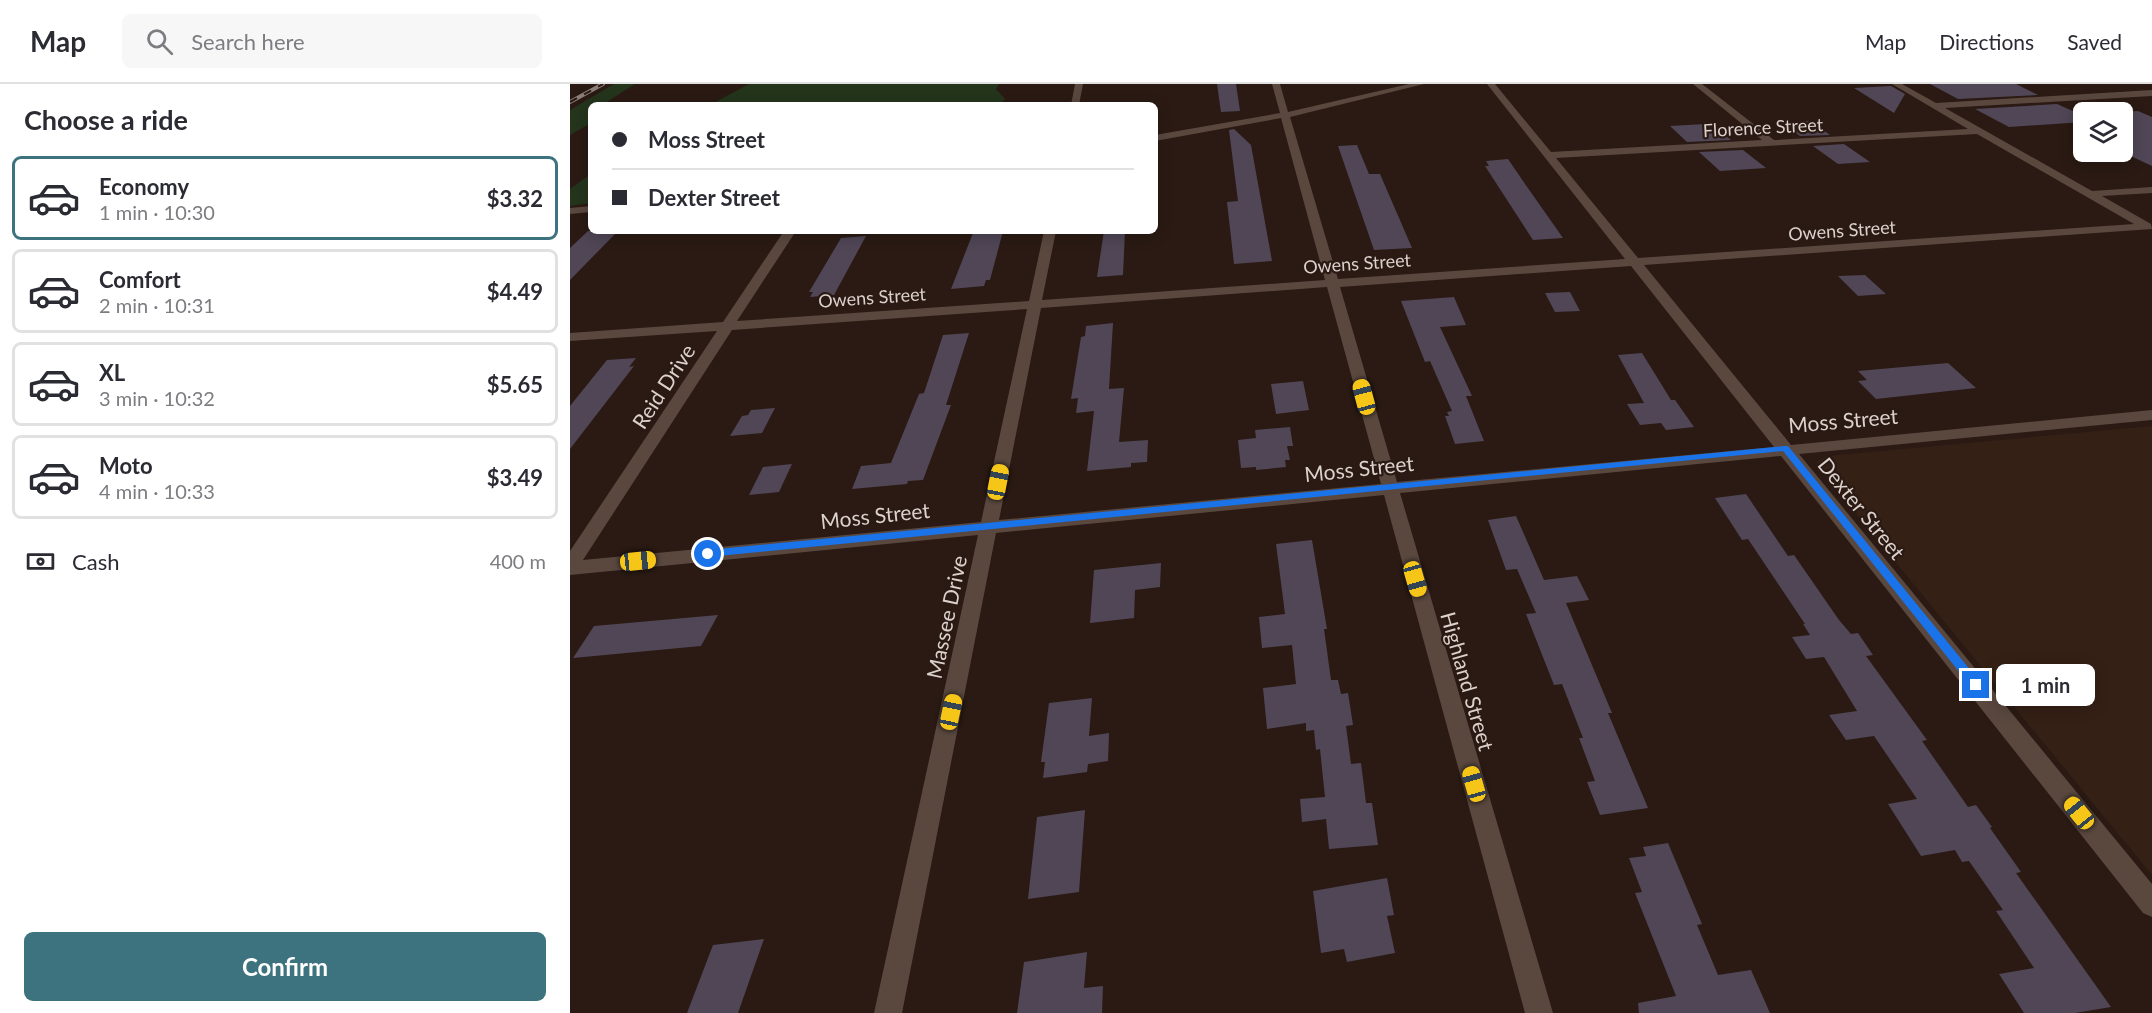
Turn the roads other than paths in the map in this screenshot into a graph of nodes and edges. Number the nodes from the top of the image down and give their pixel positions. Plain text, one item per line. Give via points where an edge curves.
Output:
1 (1079, 84) edge
2 (1276, 84) edge
3 (1420, 84) edge
4 (1491, 84) edge
5 (1697, 84) edge
6 (1896, 84) edge
7 (2117, 84) edge
8 (2152, 93) edge
9 (2139, 94) junction
10 (2152, 99) edge
11 (1076, 102) edge
12 (1934, 106) junction
13 (1285, 116) junction
14 (1979, 131) junction
15 (1158, 137) edge
16 (1772, 143) junction
17 (1550, 155) junction
18 (2152, 190) edge
19 (2090, 194) junction
20 (588, 209) edge
21 (570, 212) edge
22 (2150, 228) edge
23 (788, 234) edge
24 (1049, 234) edge
25 (1635, 262) junction
26 (1332, 283) junction
27 (1034, 304) junction
28 (728, 325) junction
29 (570, 337) edge
30 (2152, 415) edge
31 (1785, 448) junction
32 (1389, 488) junction
33 (989, 526) junction
34 (570, 566) edge
35 (2152, 904) edge
36 (888, 1013) edge
37 (1539, 1013) edge

1 - 11 street
2 - 13 street, Highland Street
3 - 13 street
4 - 17 street, Dexter Street
5 - 16 street
6 - 12 street
7 - 9 street
8 - 9 street
9 - 10 street
9 - 12 street
12 - 14 street
13 - 15 street
13 - 26 street, Highland Street
14 - 16 street, Florence Street
14 - 19 street
16 - 17 street, Florence Street
17 - 25 street, Dexter Street
18 - 19 street
19 - 22 street
20 - 21 street
22 - 25 street, Owens Street
23 - 28 street, Reid Drive
24 - 27 street, Massee Drive
25 - 26 street, Owens Street
25 - 31 street, Dexter Street
26 - 27 street, Owens Street
26 - 32 street, Highland Street
27 - 28 street, Owens Street
27 - 33 street, Massee Drive
28 - 29 street, Owens Street
28 - 34 street, Reid Drive
30 - 31 street, Moss Street
31 - 32 street, Moss Street
31 - 35 street, Dexter Street
32 - 33 street, Moss Street
32 - 37 street, Highland Street
33 - 34 street, Moss Street
33 - 36 street, Massee Drive

